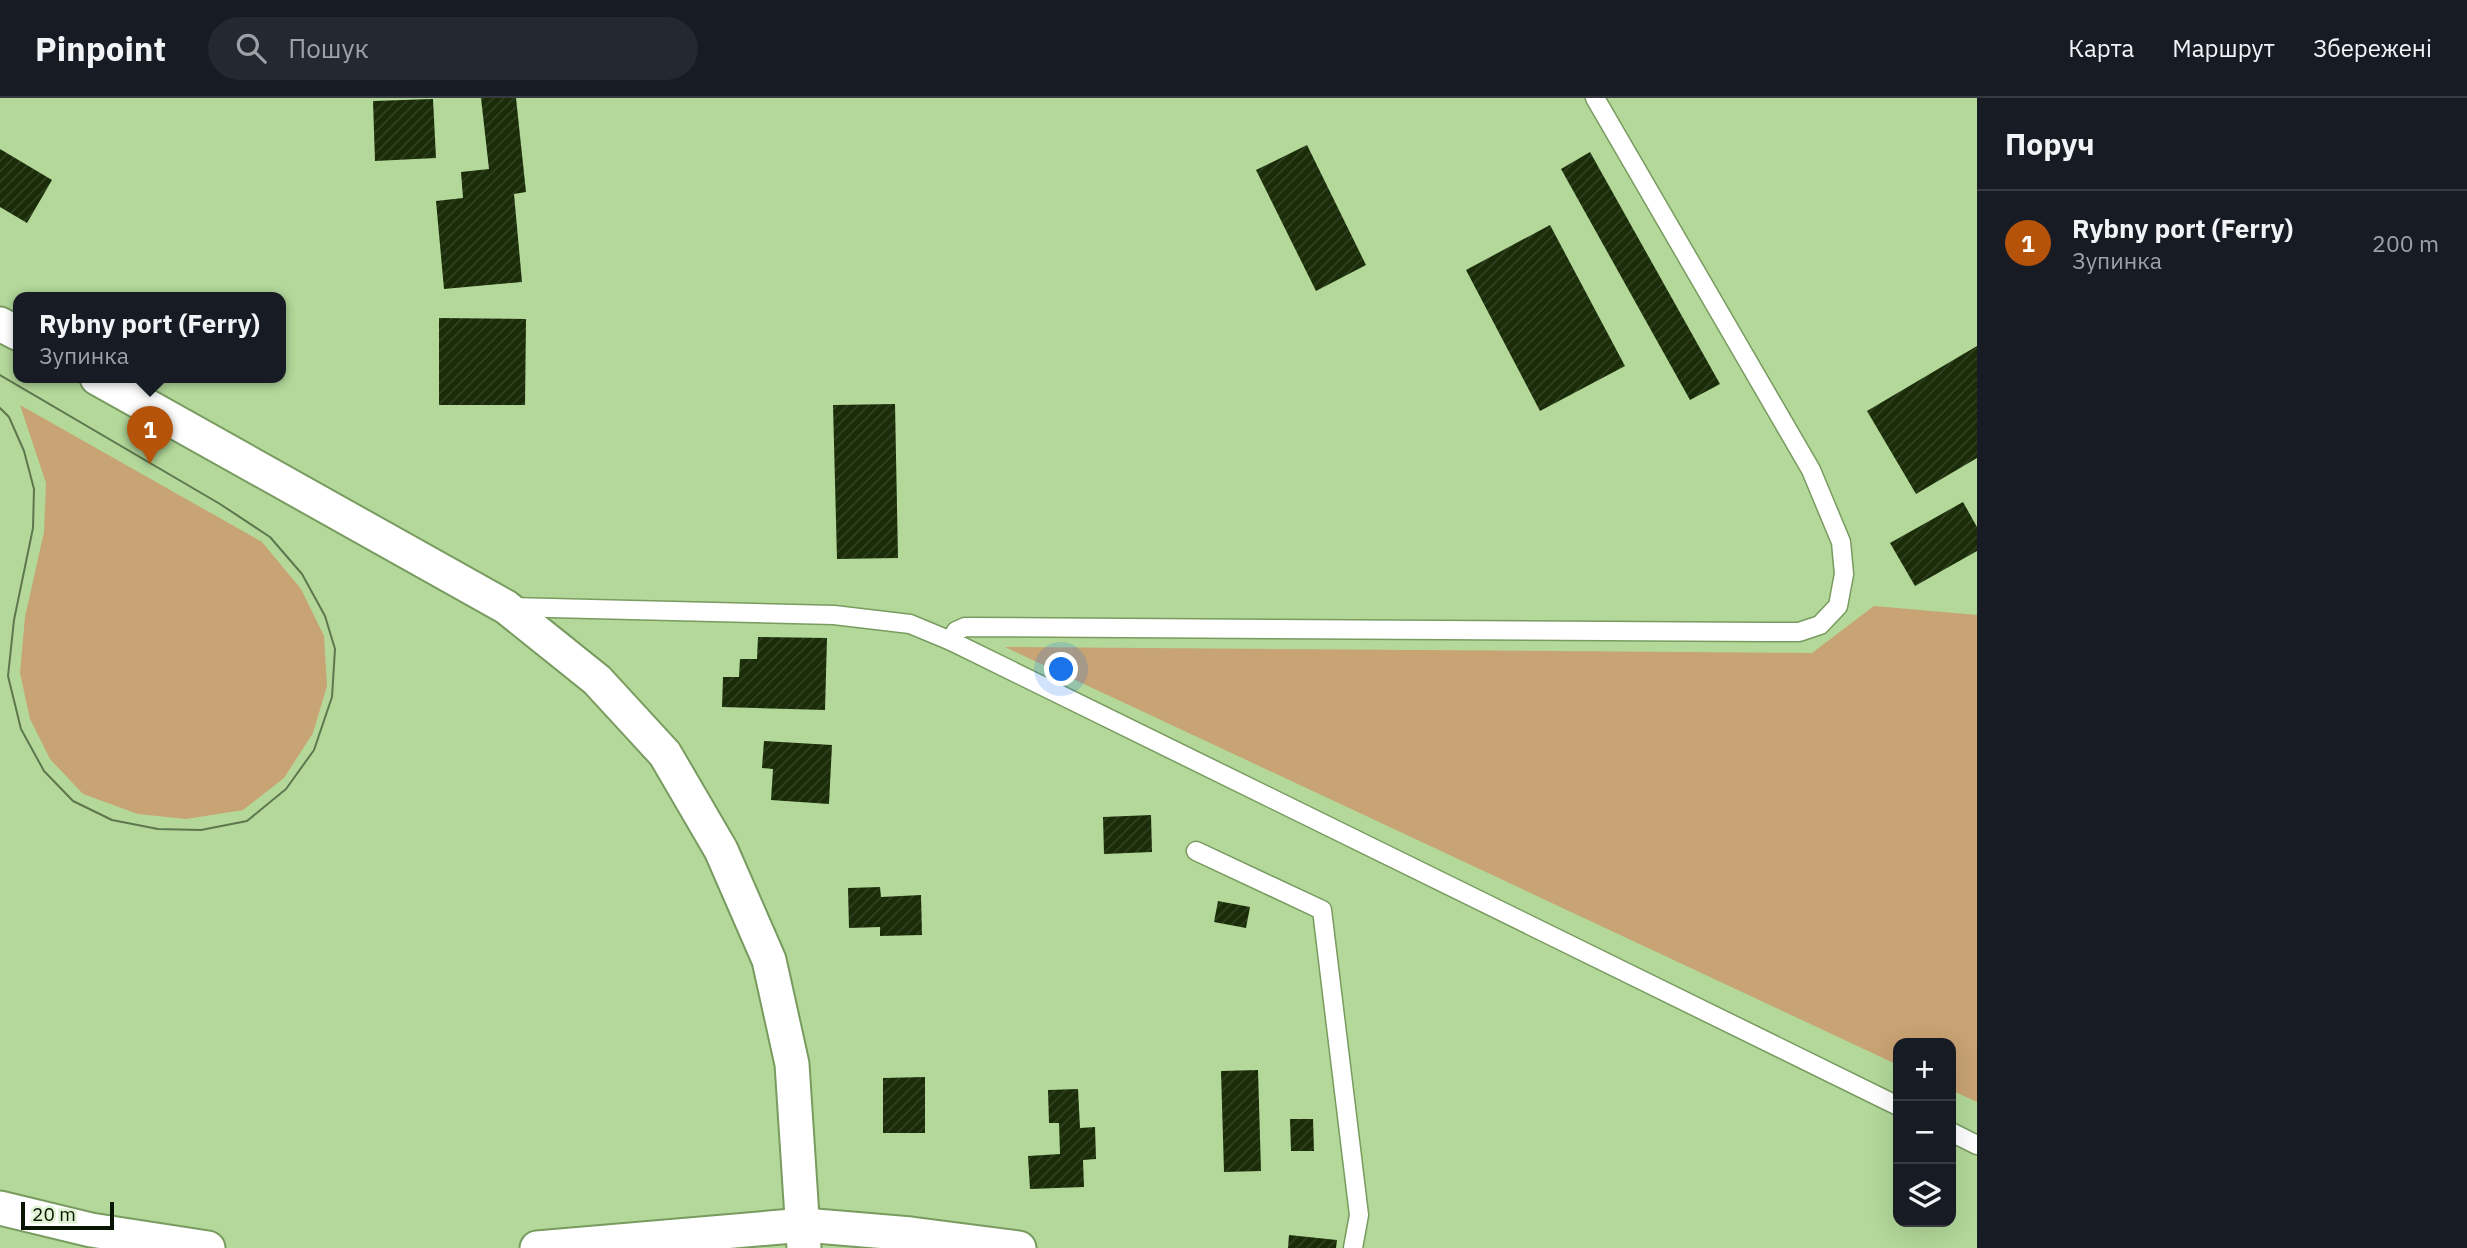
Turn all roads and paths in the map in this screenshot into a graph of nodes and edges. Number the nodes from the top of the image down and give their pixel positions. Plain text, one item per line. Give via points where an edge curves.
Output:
1 (1595, 98) edge
2 (106, 383) edge
3 (506, 607) junction
4 (951, 640) junction
5 (1196, 851) dead end
6 (1893, 1104) edge
7 (1956, 1134) edge
8 (1977, 1145) edge
9 (0, 1208) edge
10 (804, 1237) edge
11 (208, 1248) edge
12 (537, 1248) edge
13 (1018, 1248) edge
14 (1353, 1248) edge

1 - 4 lane via 1811,470 1840,542 1843,574 1838,606 1820,625 1799,632 965,627
2 - 3 street
3 - 4 lane via 834,615 909,624
3 - 10 street via 597,680 665,754 720,850 769,960 792,1064
4 - 6 lane
5 - 14 lane via 1322,910 1359,1215
7 - 8 lane
9 - 11 street via 91,1230
10 - 12 street
10 - 13 street via 911,1234

